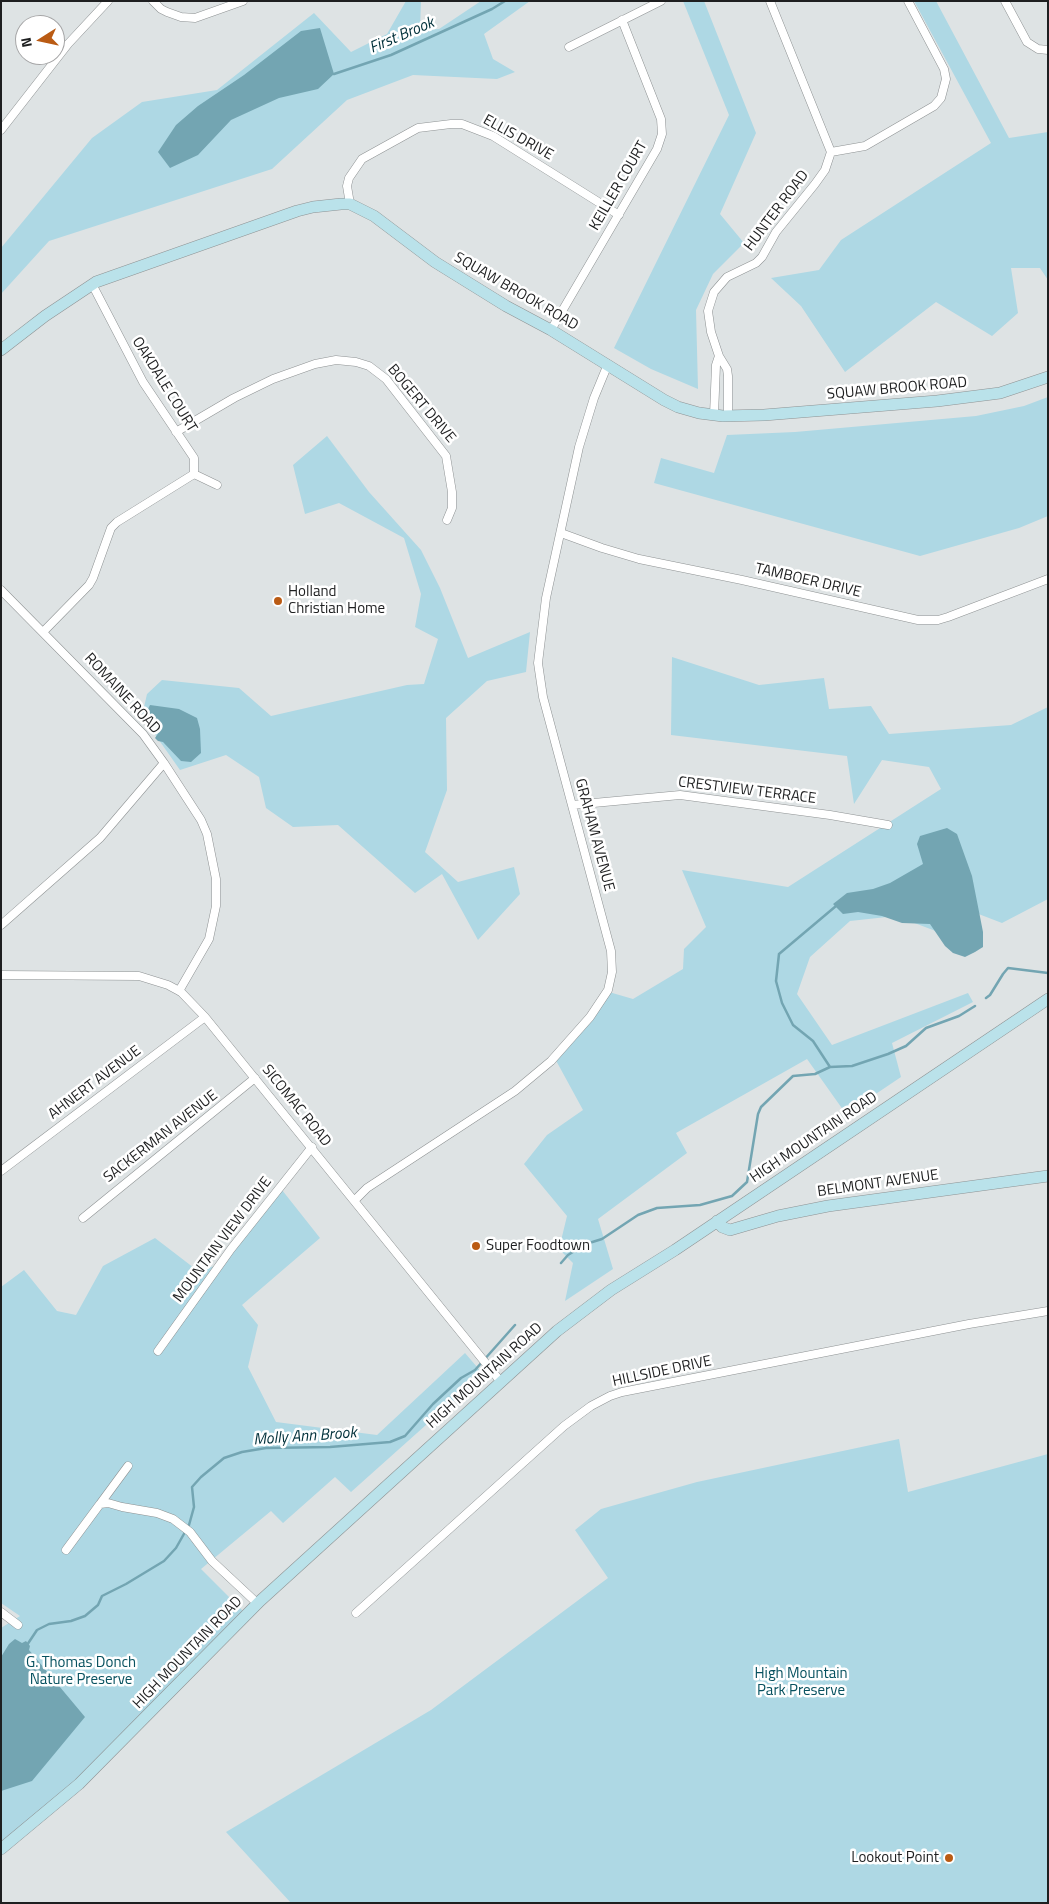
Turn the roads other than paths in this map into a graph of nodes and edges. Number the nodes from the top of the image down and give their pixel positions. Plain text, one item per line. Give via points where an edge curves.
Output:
1 (108, 1) edge
2 (153, 1) edge
3 (243, 1) edge
4 (661, 1) edge
5 (770, 1) edge
6 (908, 1) edge
7 (1005, 1) edge
8 (622, 20) junction
9 (569, 47) dead end
10 (1048, 50) edge
11 (1, 130) edge
12 (830, 152) junction
13 (350, 204) junction
14 (619, 215) junction
15 (92, 284) junction
16 (551, 330) junction
17 (1, 350) edge
18 (718, 356) junction
19 (608, 364) junction
20 (1048, 377) edge
21 (714, 415) junction
22 (728, 416) junction
23 (176, 432) junction
24 (194, 474) junction
25 (217, 485) dead end
26 (447, 520) dead end
27 (561, 533) junction
28 (1048, 579) edge
29 (1, 590) edge
30 (43, 632) junction
31 (164, 763) junction
32 (572, 805) junction
33 (888, 825) dead end
34 (1, 925) edge
35 (1, 975) edge
36 (179, 991) junction
37 (1048, 999) edge
38 (205, 1017) junction
39 (255, 1078) junction
40 (312, 1147) junction
41 (1, 1171) edge
42 (1048, 1176) edge
43 (355, 1200) junction
44 (83, 1218) dead end
45 (717, 1221) junction
46 (1048, 1311) edge
47 (158, 1351) dead end
48 (501, 1382) junction
49 (128, 1466) dead end
50 (100, 1504) junction
51 (66, 1550) dead end
52 (257, 1603) junction
53 (1, 1612) edge
54 (356, 1613) dead end
55 (18, 1625) dead end
56 (1, 1849) edge

1 - 11 street via 68,44
2 - 3 street via 167,12 195,18
4 - 8 street
5 - 12 street
6 - 12 street via 944,69 946,79 940,98 934,106 865,146
7 - 10 street via 1027,42 1038,49
8 - 9 street
8 - 14 street, KEILLER COURT via 662,134 657,149
12 - 18 street, HUNTER ROAD via 825,170 776,232 762,257 727,277 714,292 708,311
13 - 14 street, ELLIS DRIVE via 349,178 362,158 418,128 462,124 493,136
13 - 15 street via 297,211
13 - 16 street, SQUAW BROOK ROAD via 374,216 435,262 491,298
14 - 16 street, KEILLER COURT
15 - 17 street
15 - 23 street, OAKDALE COURT via 143,382
16 - 19 street, SQUAW BROOK ROAD
18 - 21 street, HUNTER ROAD
18 - 22 street, HUNTER ROAD via 727,368
19 - 21 street, SQUAW BROOK ROAD via 678,407
19 - 27 street, GRAHAM AVENUE via 584,427
20 - 22 street, SQUAW BROOK ROAD via 974,398
21 - 22 street, SQUAW BROOK ROAD
23 - 24 street, OAKDALE COURT via 194,458
23 - 26 street, BOGERT DRIVE via 253,388 315,364 346,360 368,366 386,379 446,456 452,492 452,508
24 - 25 street
24 - 30 street via 111,528 89,585
27 - 28 street, TAMBOER DRIVE via 639,559 918,620 948,617
27 - 32 street, GRAHAM AVENUE via 546,598 538,673
29 - 30 street, ROMAINE ROAD
30 - 31 street, ROMAINE ROAD via 143,734
31 - 34 street via 100,838
31 - 36 street, ROMAINE ROAD via 201,820 216,879 216,906 209,939
32 - 33 street, CRESTVIEW TERRACE via 688,796
32 - 43 street, GRAHAM AVENUE via 611,950 612,972 603,998 552,1061 515,1091 367,1188
35 - 36 street, SICOMAC ROAD via 139,976
36 - 38 street, SICOMAC ROAD
37 - 45 street, HIGH MOUNTAIN ROAD
38 - 39 street, SICOMAC ROAD
38 - 41 street, AHNERT AVENUE
39 - 40 street, SICOMAC ROAD
39 - 44 street, SACKERMAN AVENUE
40 - 43 street, SICOMAC ROAD
40 - 47 street, MOUNTAIN VIEW DRIVE via 214,1272
42 - 45 street, BELMONT AVENUE via 828,1206 730,1230
43 - 48 street, SICOMAC ROAD
45 - 48 street, HIGH MOUNTAIN ROAD via 581,1311
46 - 54 street, HILLSIDE DRIVE via 610,1396 564,1426
48 - 52 street, HIGH MOUNTAIN ROAD
49 - 50 street
50 - 51 street
50 - 52 street via 157,1513 173,1519 187,1529 212,1561
52 - 56 street, HIGH MOUNTAIN ROAD via 99,1766
53 - 55 street

